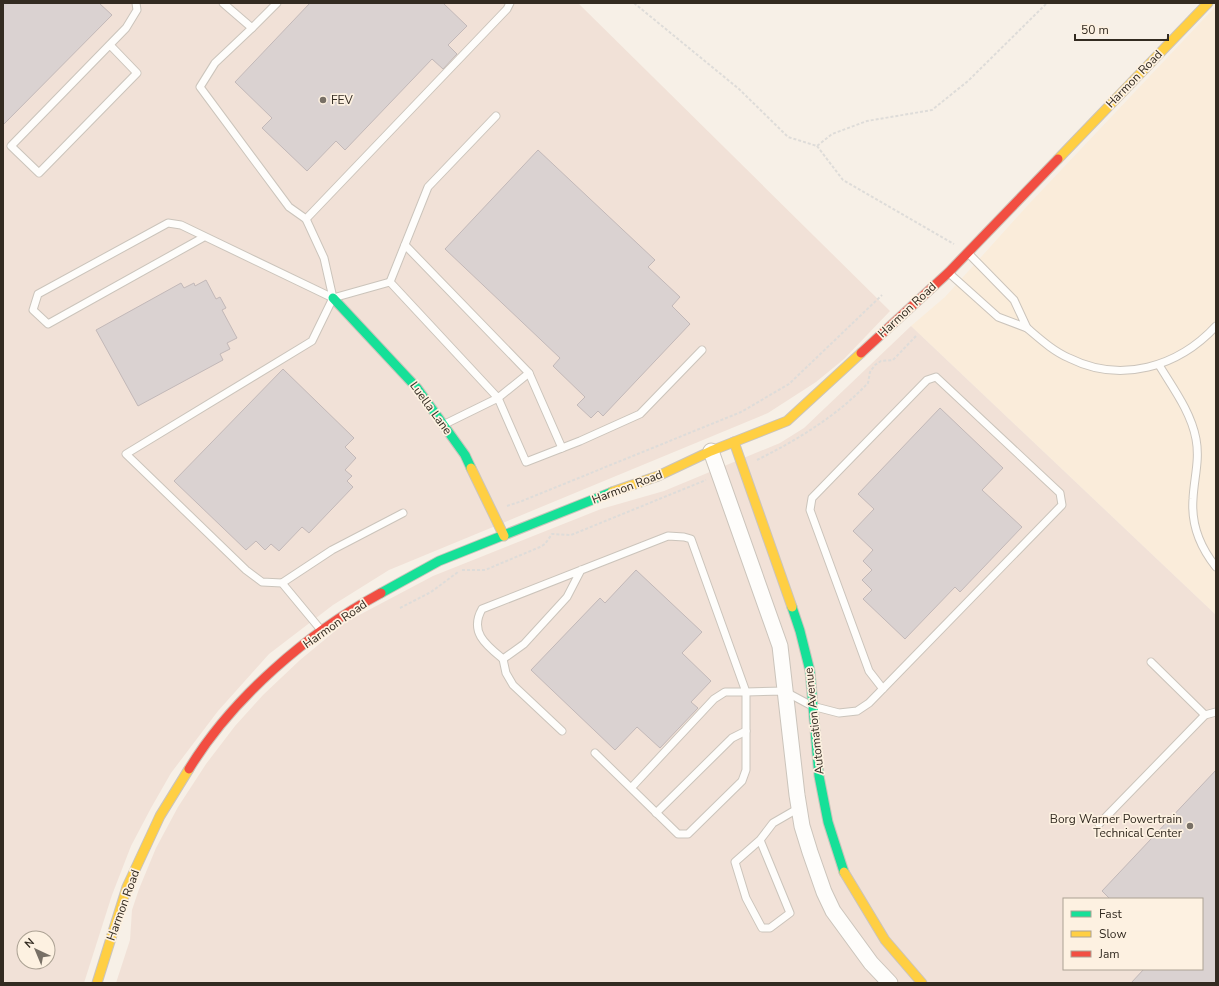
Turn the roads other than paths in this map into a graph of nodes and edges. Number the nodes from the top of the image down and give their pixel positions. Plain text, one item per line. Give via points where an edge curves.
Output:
1 (136, 3) edge
2 (223, 3) edge
3 (277, 3) edge
4 (510, 3) edge
5 (1208, 3) edge
6 (252, 28) junction
7 (110, 45) junction
8 (496, 116) dead end
9 (306, 219) junction
10 (204, 236) junction
11 (405, 245) junction
12 (968, 252) junction
13 (949, 272) junction
14 (390, 282) junction
15 (333, 298) junction
16 (1216, 326) edge
17 (1027, 328) junction
18 (702, 350) dead end
19 (1159, 365) junction
20 (529, 374) junction
21 (498, 398) junction
22 (443, 425) junction
23 (734, 442) junction
24 (562, 448) junction
25 (711, 452) junction
26 (403, 513) dead end
27 (504, 536) junction
28 (1216, 567) edge
29 (581, 570) junction
30 (282, 583) junction
31 (322, 632) junction
32 (503, 659) junction
33 (1151, 662) dead end
34 (883, 689) junction
35 (784, 691) junction
36 (746, 692) junction
37 (812, 706) junction
38 (1216, 712) edge
39 (1205, 715) junction
40 (562, 731) dead end
41 (746, 731) junction
42 (595, 753) dead end
43 (631, 788) junction
44 (799, 808) junction
45 (656, 813) junction
46 (1099, 824) dead end
47 (760, 840) junction
48 (97, 983) edge
49 (890, 983) edge
50 (922, 983) edge

1 - 7 lane via 137,10 126,28
2 - 6 lane
3 - 6 lane
4 - 9 lane
5 - 12 street, Harmon Road
6 - 9 lane via 215,63 200,87 288,207
7 - 7 lane via 11,146 39,173 137,73
8 - 11 lane via 428,187
9 - 15 lane via 324,258
10 - 10 lane via 181,225 168,223 38,294 33,310 48,324
10 - 15 lane
11 - 14 lane
11 - 20 lane
12 - 13 street, Harmon Road
12 - 17 lane via 1014,300
13 - 17 lane via 998,317
13 - 23 street, Harmon Road via 787,421
14 - 15 lane
14 - 21 lane
15 - 22 street, Luella Lane via 417,388
15 - 30 lane via 312,341 126,454 246,570 262,582
16 - 19 lane via 1192,348 1177,358
17 - 19 lane via 1057,352 1087,365 1105,370 1124,371
18 - 24 lane via 640,414
19 - 28 lane via 1185,409 1196,438 1198,468 1193,514 1200,543
20 - 21 lane
20 - 24 lane
21 - 22 lane
21 - 24 lane via 526,462
22 - 27 street, Luella Lane via 465,455
23 - 25 street, Harmon Road
23 - 37 street, Automation Avenue via 800,631 810,671
25 - 27 street, Harmon Road via 658,476
25 - 35 street, Automation Avenue via 780,646
26 - 30 lane via 332,550
27 - 31 street, Harmon Road via 439,561 372,598
29 - 32 lane via 567,596 524,644
29 - 32 lane via 482,609 477,618 477,632 489,648
29 - 36 lane via 668,536 691,539
30 - 31 lane
31 - 48 street, Harmon Road via 306,642 245,697 202,747 160,816 127,887
32 - 40 lane via 506,673 513,685
33 - 39 lane
34 - 34 lane via 1062,505 1060,493 936,377 927,380 812,498 810,510 869,671
34 - 37 lane via 857,711 839,712
35 - 36 lane
35 - 37 lane
35 - 44 street, Automation Avenue
36 - 41 lane
36 - 43 lane via 725,692 714,699
37 - 50 street, Automation Avenue via 819,776 828,822 843,871 885,940
38 - 39 lane
39 - 46 lane
41 - 45 lane via 732,738
41 - 45 lane via 746,770 742,781 688,834 678,834
42 - 43 lane
43 - 45 lane
44 - 47 lane via 773,823
44 - 49 street, Automation Avenue via 810,852 833,911 871,963
47 - 47 lane via 735,862 746,898 762,928 770,928 790,913

